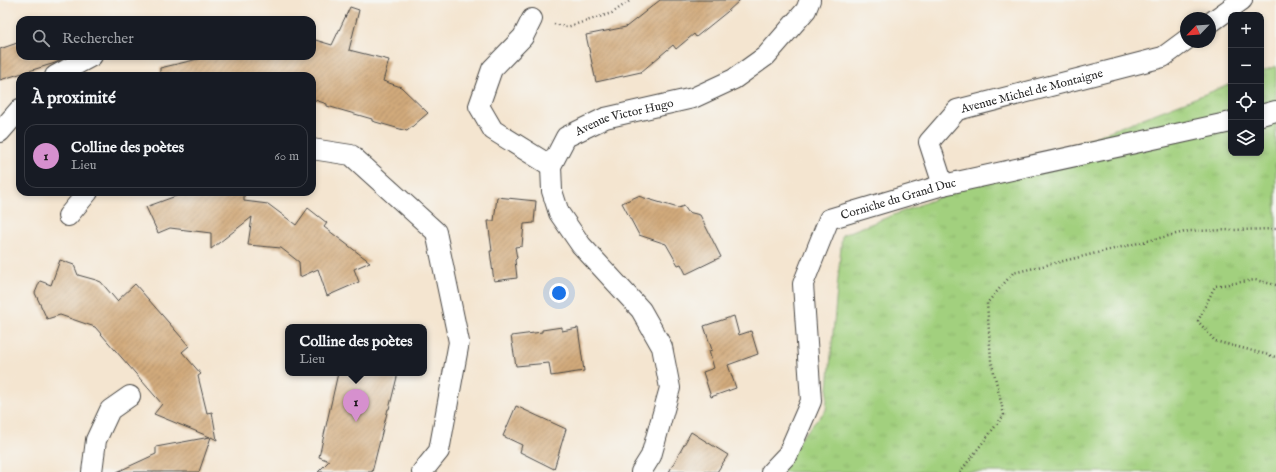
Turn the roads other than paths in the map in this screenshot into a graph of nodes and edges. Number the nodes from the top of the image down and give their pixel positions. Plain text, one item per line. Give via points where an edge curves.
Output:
1 (810, 0) edge
2 (1242, 0) edge
3 (532, 19) road end
4 (1216, 19) edge
5 (1180, 44) edge
6 (85, 60) edge
7 (62, 72) edge
8 (1276, 111) edge
9 (16, 114) edge
10 (1264, 114) edge
11 (1228, 123) edge
12 (0, 132) edge
13 (316, 150) edge
14 (551, 166) junction
15 (943, 185) junction
16 (85, 196) edge
17 (68, 216) dead end
18 (130, 396) dead end
19 (92, 472) edge
20 (422, 472) edge
21 (641, 472) edge
22 (771, 472) edge

1 - 14 street, Avenue Victor Hugo via 806,10 766,56 734,79 693,98 605,118 566,137
2 - 4 street
3 - 14 street via 523,37 492,68 479,106 493,130
5 - 15 street, Avenue Michel de Montaigne via 1163,57 957,110 929,142
6 - 7 street
8 - 10 street
9 - 12 street
11 - 15 street, Corniche du Grand Duc
13 - 20 street via 351,155 436,232 459,342 439,451
14 - 21 street, Avenue Victor Hugo via 552,190 559,214 581,245 641,310 662,347 670,388 651,456
15 - 22 street, Corniche du Grand Duc via 829,219 803,284 811,401 788,454
16 - 17 street
18 - 19 street via 110,410 96,440

